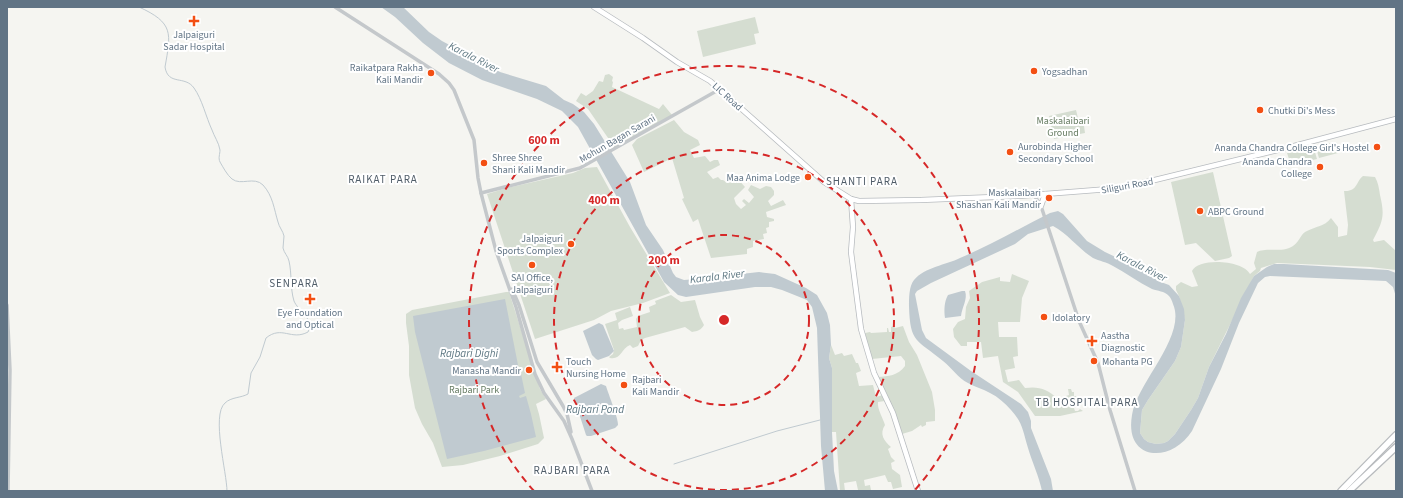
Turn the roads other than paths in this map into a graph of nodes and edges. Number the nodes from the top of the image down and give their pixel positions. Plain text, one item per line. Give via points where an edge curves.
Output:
1 (335, 7) edge
2 (339, 7) edge
3 (594, 7) edge
4 (345, 12) junction
5 (720, 89) junction
6 (1396, 119) edge
7 (482, 192) junction
8 (1045, 194) junction
9 (1034, 195) junction
10 (851, 199) junction
11 (1042, 208) junction
12 (511, 290) junction
13 (7, 305) edge
14 (1396, 435) edge
15 (572, 439) junction
16 (1396, 447) edge
17 (8, 491) edge
18 (592, 491) edge
19 (918, 491) edge
20 (1135, 491) edge
21 (1340, 491) edge
22 (1349, 491) edge

1 - 4 street
2 - 4 street
3 - 5 main road, LIC Road
4 - 7 street via 418,59 453,86 474,140
5 - 7 street, Mohun Bagan Sarani via 574,170
5 - 10 main road, LIC Road via 824,182
6 - 8 main road, Siliguri Road via 1136,186
7 - 12 street via 496,251
8 - 9 main road, Siliguri Road
8 - 11 main road
9 - 10 main road, Siliguri Road via 864,202
9 - 11 street
10 - 19 main road via 851,246 861,329 874,373 893,413
11 - 20 street via 1079,321 1098,363
12 - 15 street via 519,305 537,362 567,414
12 - 15 street via 538,381 564,421
13 - 17 street via 10,370
14 - 21 highway
15 - 18 street
16 - 22 highway

